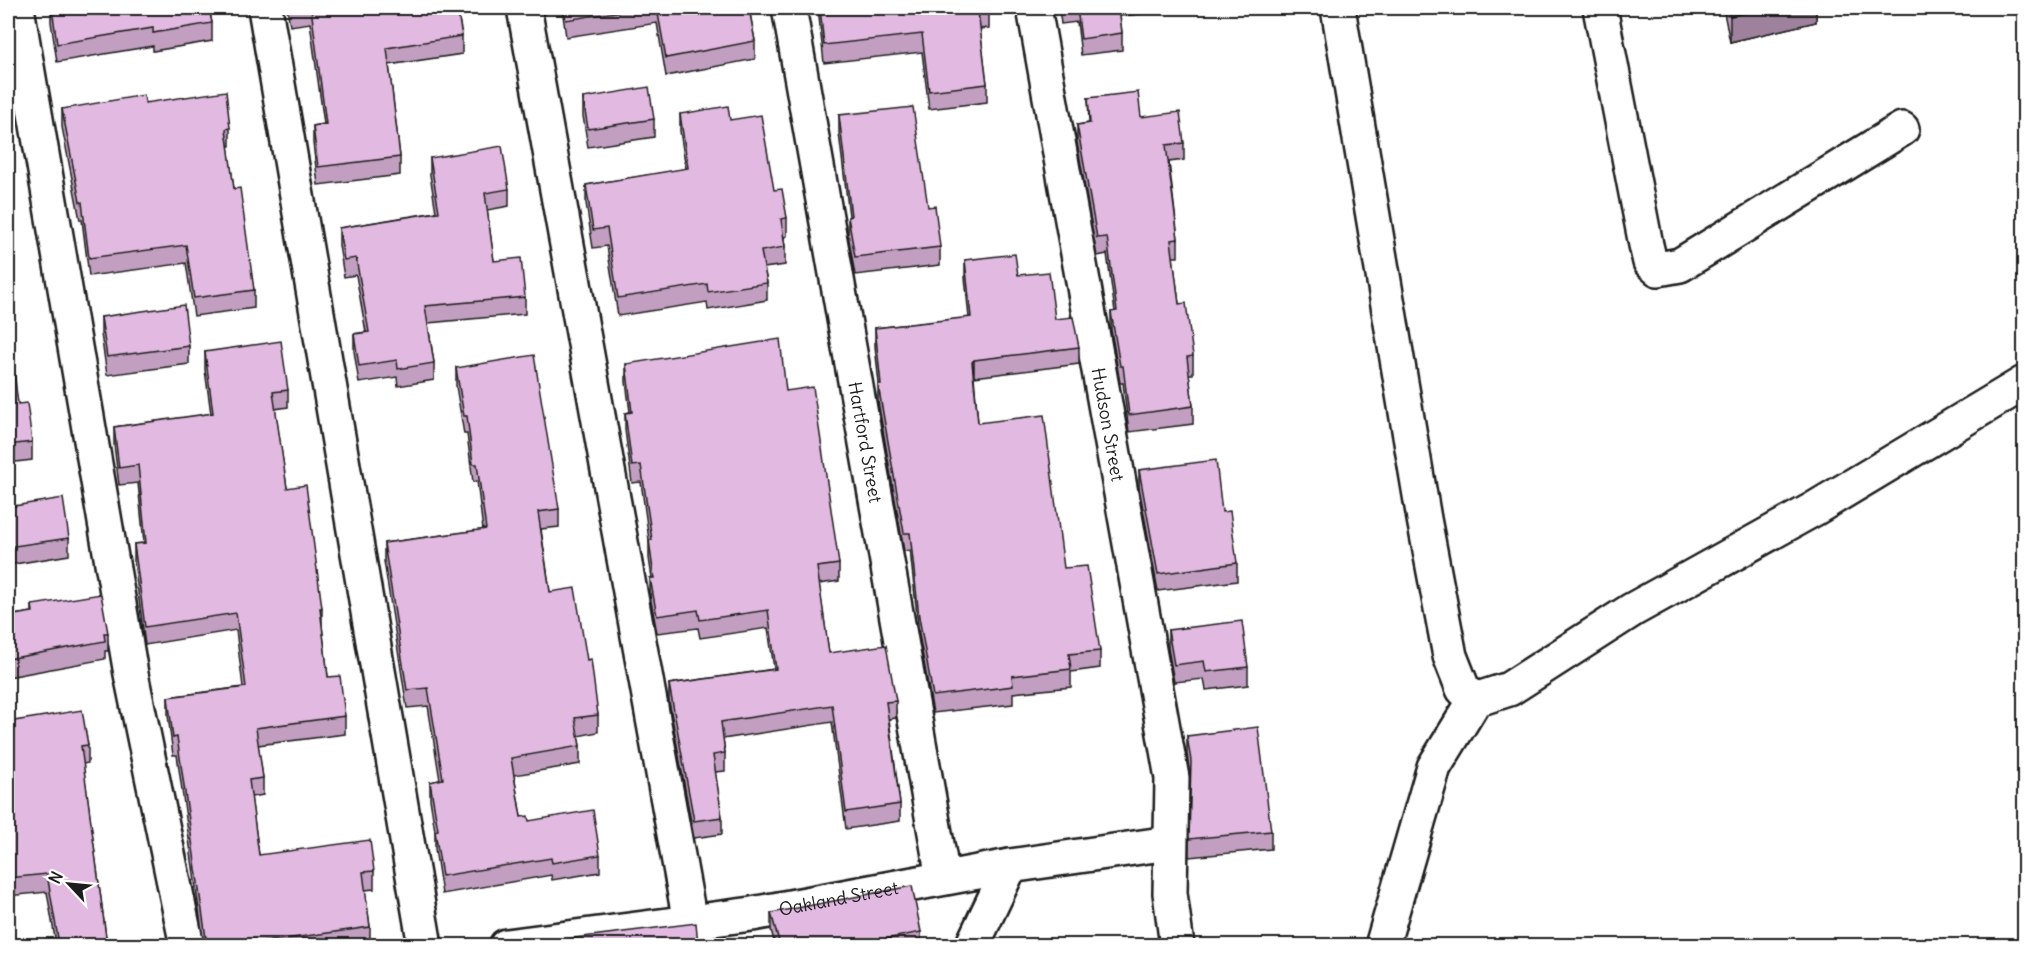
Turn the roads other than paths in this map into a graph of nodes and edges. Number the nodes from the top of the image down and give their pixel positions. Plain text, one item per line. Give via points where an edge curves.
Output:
1 (17, 8) edge
2 (265, 8) edge
3 (524, 8) edge
4 (789, 8) edge
5 (1034, 8) edge
6 (1338, 8) edge
7 (1600, 8) edge
8 (1902, 129) dead end
9 (2025, 383) edge
10 (1475, 700) junction
11 (1169, 843) junction
12 (1010, 866) junction
13 (943, 878) junction
14 (690, 922) junction
15 (187, 945) edge
16 (425, 945) edge
17 (506, 945) edge
18 (972, 945) edge
19 (1177, 945) edge
20 (1382, 945) edge

1 - 15 street via 131,674
2 - 16 street
3 - 14 street
4 - 13 street, Hartford Street
5 - 11 street, Hudson Street via 1172,778
6 - 10 street via 1450,656 1463,689
7 - 8 street via 1646,245 1650,262 1658,269 1680,265
9 - 10 street via 1814,509 1632,610 1509,689
10 - 20 street via 1434,767
11 - 12 street, Oakland Street
11 - 19 street, Hudson Street
12 - 13 street, Oakland Street
12 - 18 street
13 - 14 street, Oakland Street
14 - 17 street, Oakland Street

